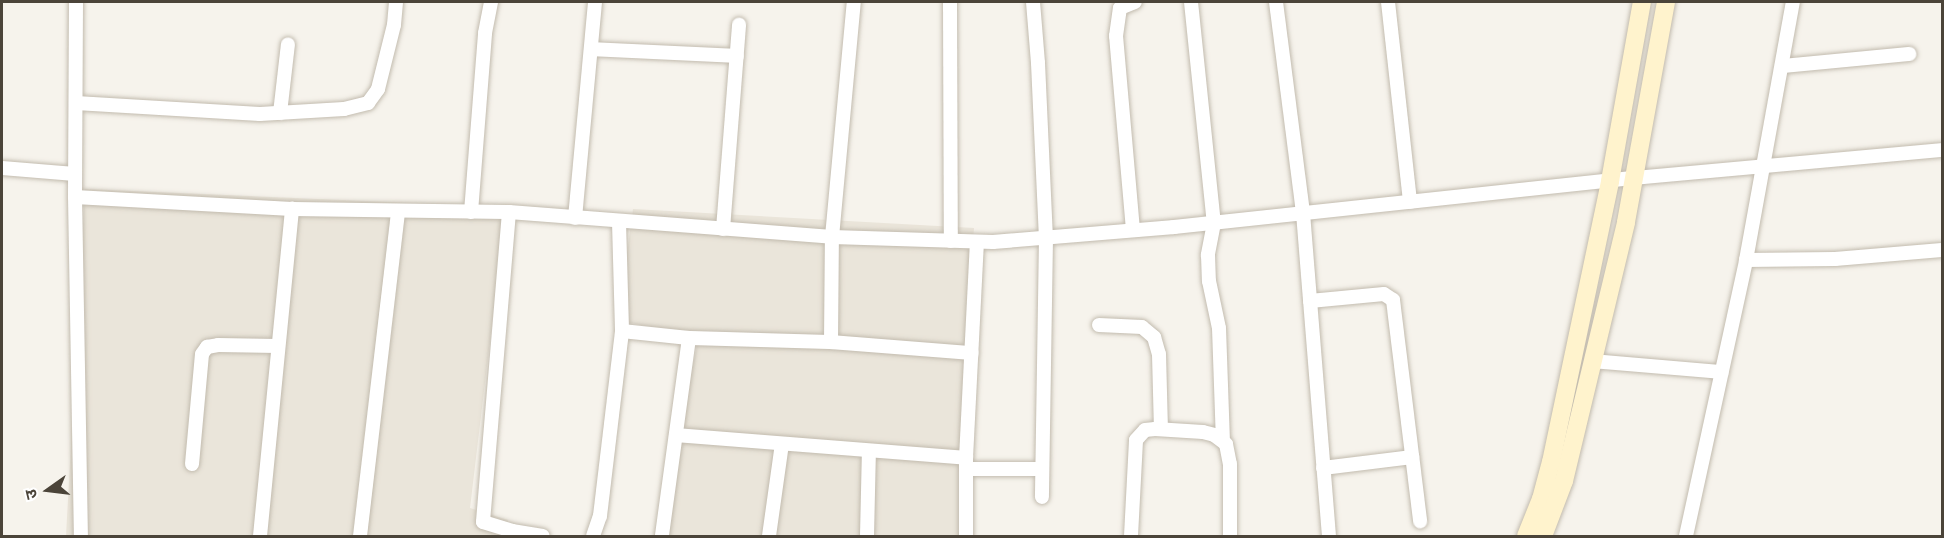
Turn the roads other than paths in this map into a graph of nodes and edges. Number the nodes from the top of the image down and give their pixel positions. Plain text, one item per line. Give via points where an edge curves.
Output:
1 (76, 2) edge
2 (396, 2) edge
3 (491, 2) edge
4 (595, 2) edge
5 (854, 2) edge
6 (950, 2) edge
7 (1033, 2) edge
8 (1135, 2) edge
9 (1191, 2) edge
10 (1276, 2) edge
11 (1388, 2) edge
12 (1642, 2) edge
13 (1665, 2) edge
14 (1793, 2) edge
15 (739, 25) dead end
16 (288, 44) dead end
17 (591, 49) junction
18 (1909, 54) dead end
19 (737, 56) junction
20 (1782, 66) junction
21 (76, 103) junction
22 (280, 113) junction
23 (1942, 150) edge
24 (1762, 166) junction
25 (2, 168) edge
26 (75, 174) junction
27 (1634, 178) junction
28 (1610, 181) junction
29 (75, 197) junction
30 (1410, 202) junction
31 (292, 209) junction
32 (398, 210) junction
33 (471, 212) junction
34 (509, 212) junction
35 (1303, 213) junction
36 (575, 218) junction
37 (619, 222) junction
38 (1214, 223) junction
39 (723, 229) junction
40 (1133, 230) junction
41 (832, 237) junction
42 (1046, 238) junction
43 (951, 241) junction
44 (976, 242) junction
45 (1942, 250) edge
46 (1746, 260) junction
47 (1310, 302) junction
48 (1099, 325) dead end
49 (622, 331) junction
50 (689, 338) junction
51 (831, 342) junction
52 (278, 346) junction
53 (972, 353) junction
54 (1593, 361) junction
55 (1722, 372) junction
56 (1161, 429) junction
57 (676, 435) junction
58 (1223, 440) junction
59 (782, 444) junction
60 (869, 451) junction
61 (1412, 457) junction
62 (966, 463) junction
63 (192, 464) dead end
64 (1323, 468) junction
65 (1042, 469) junction
66 (1042, 497) dead end
67 (1420, 521) dead end
68 (512, 534) edge
69 (81, 537) edge
70 (260, 537) edge
71 (360, 537) edge
72 (543, 537) edge
73 (593, 537) edge
74 (662, 537) edge
75 (769, 537) edge
76 (867, 537) edge
77 (966, 537) edge
78 (1131, 537) edge
79 (1230, 537) edge
80 (1329, 537) edge
81 (1526, 537) edge
82 (1544, 537) edge
83 (1686, 537) edge

1 - 21 street
2 - 22 street via 394,25 374,99 350,108
3 - 33 street via 484,33
4 - 17 street
5 - 41 street
6 - 43 street
7 - 42 street
8 - 40 street via 1120,8 1116,36
9 - 38 street
10 - 35 street
11 - 30 street
12 - 28 main road
13 - 27 main road
14 - 20 street
15 - 19 street
16 - 22 street
17 - 19 street
17 - 36 street
18 - 20 street
19 - 39 street
20 - 24 street
21 - 22 street
21 - 26 street
23 - 24 street
24 - 27 street
24 - 46 street
25 - 26 street
26 - 29 street
27 - 28 street
27 - 54 main road
28 - 30 street
28 - 81 main road via 1551,462
29 - 31 street
29 - 69 street
30 - 35 street
31 - 32 street
31 - 52 street
32 - 33 street
32 - 71 street
33 - 34 street
34 - 36 street
34 - 68 street via 483,522
35 - 38 street
35 - 47 street
36 - 37 street
37 - 39 street
37 - 49 street
38 - 40 street
38 - 58 street via 1209,274 1219,328
39 - 41 street
40 - 42 street
41 - 43 street
41 - 51 street
42 - 44 street
42 - 65 street
43 - 44 street
44 - 53 street
45 - 46 street via 1835,259
46 - 55 street
47 - 61 street via 1384,294 1392,300
47 - 64 street
48 - 56 street via 1142,327 1154,337 1159,354
49 - 50 street
49 - 73 street via 600,516
50 - 51 street
50 - 57 street
51 - 53 street
52 - 63 street via 218,345 202,354
52 - 70 street
53 - 62 street
54 - 55 street
54 - 82 main road via 1564,481
55 - 83 street
56 - 58 street via 1203,432
56 - 78 street via 1145,430 1136,440
57 - 59 street
57 - 74 street
58 - 79 street via 1230,464
59 - 60 street
59 - 75 street
60 - 62 street
60 - 76 street
61 - 64 street
61 - 67 street
62 - 65 street
62 - 77 street
64 - 80 street
65 - 66 street
68 - 72 street

